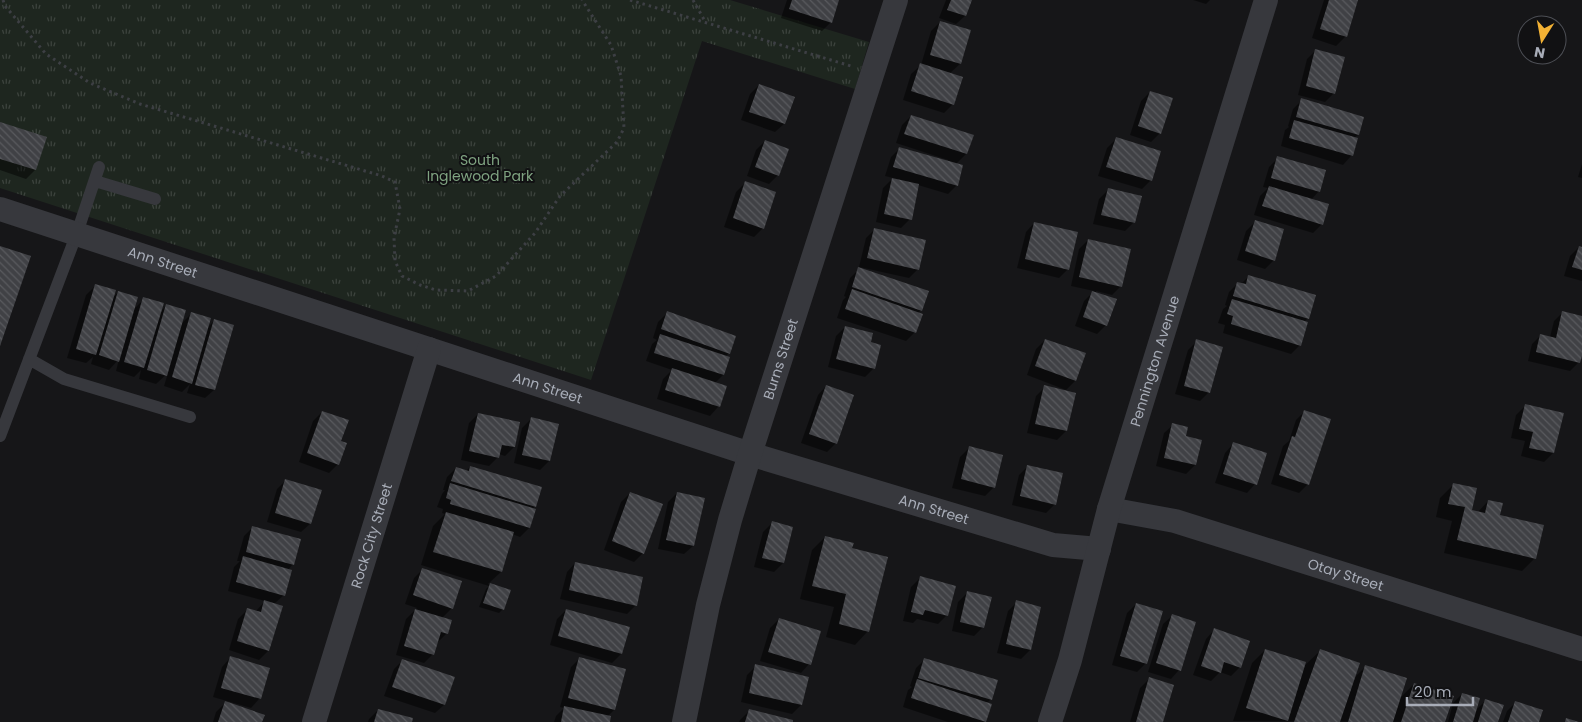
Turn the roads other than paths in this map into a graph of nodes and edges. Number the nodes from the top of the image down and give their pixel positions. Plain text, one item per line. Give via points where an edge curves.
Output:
1 (896, 0) edge
2 (1266, 0) edge
3 (100, 167) dead end
4 (95, 181) junction
5 (155, 199) dead end
6 (0, 209) edge
7 (77, 233) junction
8 (429, 349) junction
9 (29, 359) junction
10 (190, 417) dead end
11 (0, 436) edge
12 (750, 454) junction
13 (1109, 509) junction
14 (1099, 549) junction
15 (1582, 649) edge
16 (314, 722) edge
17 (684, 722) edge
18 (1050, 722) edge

1 - 12 street, Burns Street
2 - 13 street, Pennington Avenue
3 - 4 lane
4 - 5 lane
4 - 7 lane
6 - 7 street, Ann Street
7 - 8 street, Ann Street
7 - 9 lane
8 - 12 street, Ann Street
8 - 16 street, Rock City Street
9 - 10 lane via 64,379
9 - 11 lane
12 - 14 street, Ann Street via 1053,545
12 - 17 street, Burns Street via 708,605
13 - 14 street, Pennington Avenue
13 - 15 street, Otay Street via 1175,521
14 - 18 street, Pennington Avenue

